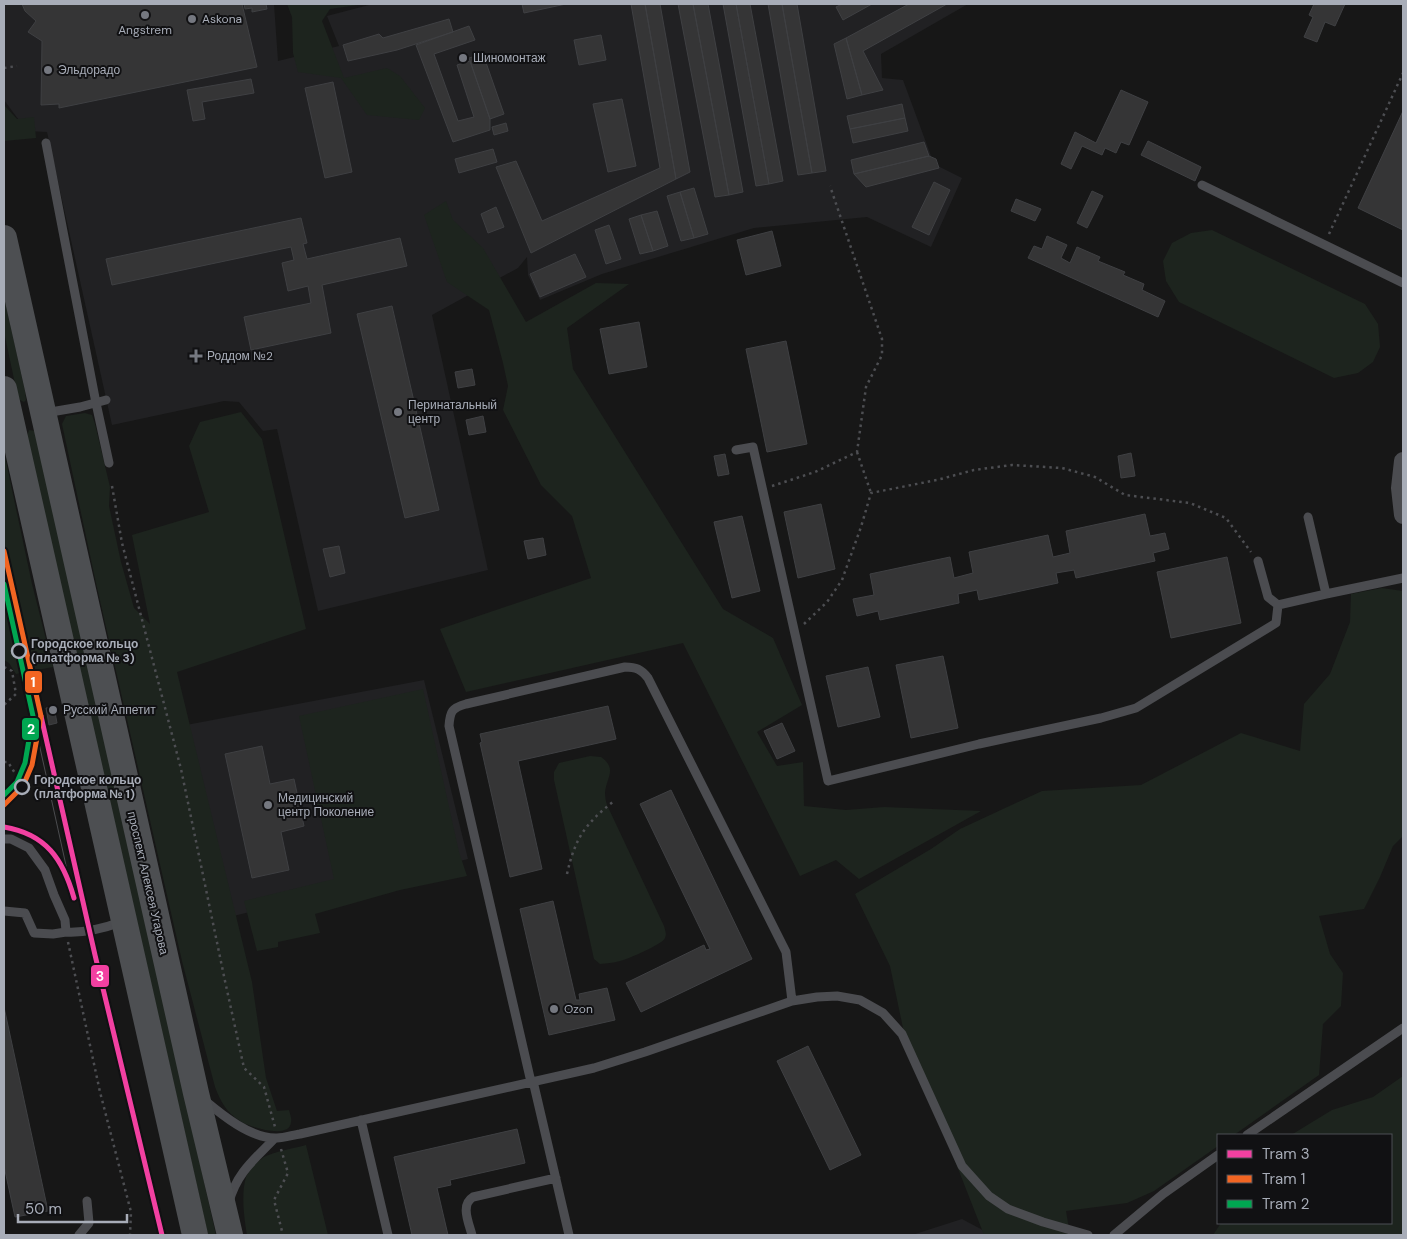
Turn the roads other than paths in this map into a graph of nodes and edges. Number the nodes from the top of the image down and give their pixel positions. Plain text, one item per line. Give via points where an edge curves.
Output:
1 (46, 142) dead end
2 (1202, 185) dead end
3 (4, 238) edge
4 (1403, 283) edge
5 (4, 389) edge
6 (106, 400) dead end
7 (96, 403) junction
8 (44, 413) junction
9 (11, 421) junction
10 (736, 450) dead end
11 (1403, 461) edge
12 (109, 463) dead end
13 (1403, 515) edge
14 (1308, 517) dead end
15 (1258, 561) road end
16 (1403, 578) edge
17 (1326, 594) junction
18 (1278, 605) junction
19 (4, 839) edge
20 (4, 911) edge
21 (124, 921) junction
22 (66, 932) junction
23 (792, 1001) junction
24 (1403, 1028) edge
25 (532, 1081) junction
26 (196, 1093) junction
27 (361, 1120) junction
28 (1248, 1134) edge
29 (277, 1138) junction
30 (1217, 1157) edge
31 (556, 1178) junction
32 (87, 1201) dead end
33 (228, 1227) edge
34 (79, 1235) edge
35 (196, 1235) edge
36 (388, 1235) edge
37 (472, 1235) edge
38 (569, 1235) edge
39 (1088, 1235) edge
40 (1114, 1235) edge

1 - 7 lane
2 - 4 lane
3 - 8 main road, проспект Алексея Угарова
5 - 9 main road
6 - 7 lane
7 - 8 lane
7 - 12 lane
8 - 9 main road
8 - 26 main road, проспект Алексея Угарова
9 - 21 main road
10 - 18 lane via 753,447 828,781 1136,708 1276,624
11 - 13 street via 1400,488
14 - 17 lane
15 - 18 lane via 1268,597
16 - 17 lane
17 - 18 lane
19 - 22 lane via 29,848 45,870 65,920
20 - 22 lane via 25,913 34,936
21 - 22 lane via 103,929
21 - 35 main road
23 - 25 lane via 594,1068
23 - 25 lane via 786,952 648,678 641,670 626,667 466,704 454,708 448,726
23 - 39 lane via 837,996 860,1000 883,1012 902,1034 962,1166 989,1196 1008,1209
24 - 28 lane
25 - 27 lane
25 - 31 lane
26 - 29 lane via 240,1126 258,1135
26 - 33 main road, проспект Алексея Угарова
27 - 29 lane
27 - 36 lane
29 - 33 lane via 246,1167 238,1180 230,1199
30 - 40 lane via 1163,1194
31 - 37 lane via 469,1199 466,1208
31 - 38 lane
32 - 34 lane via 89,1223

